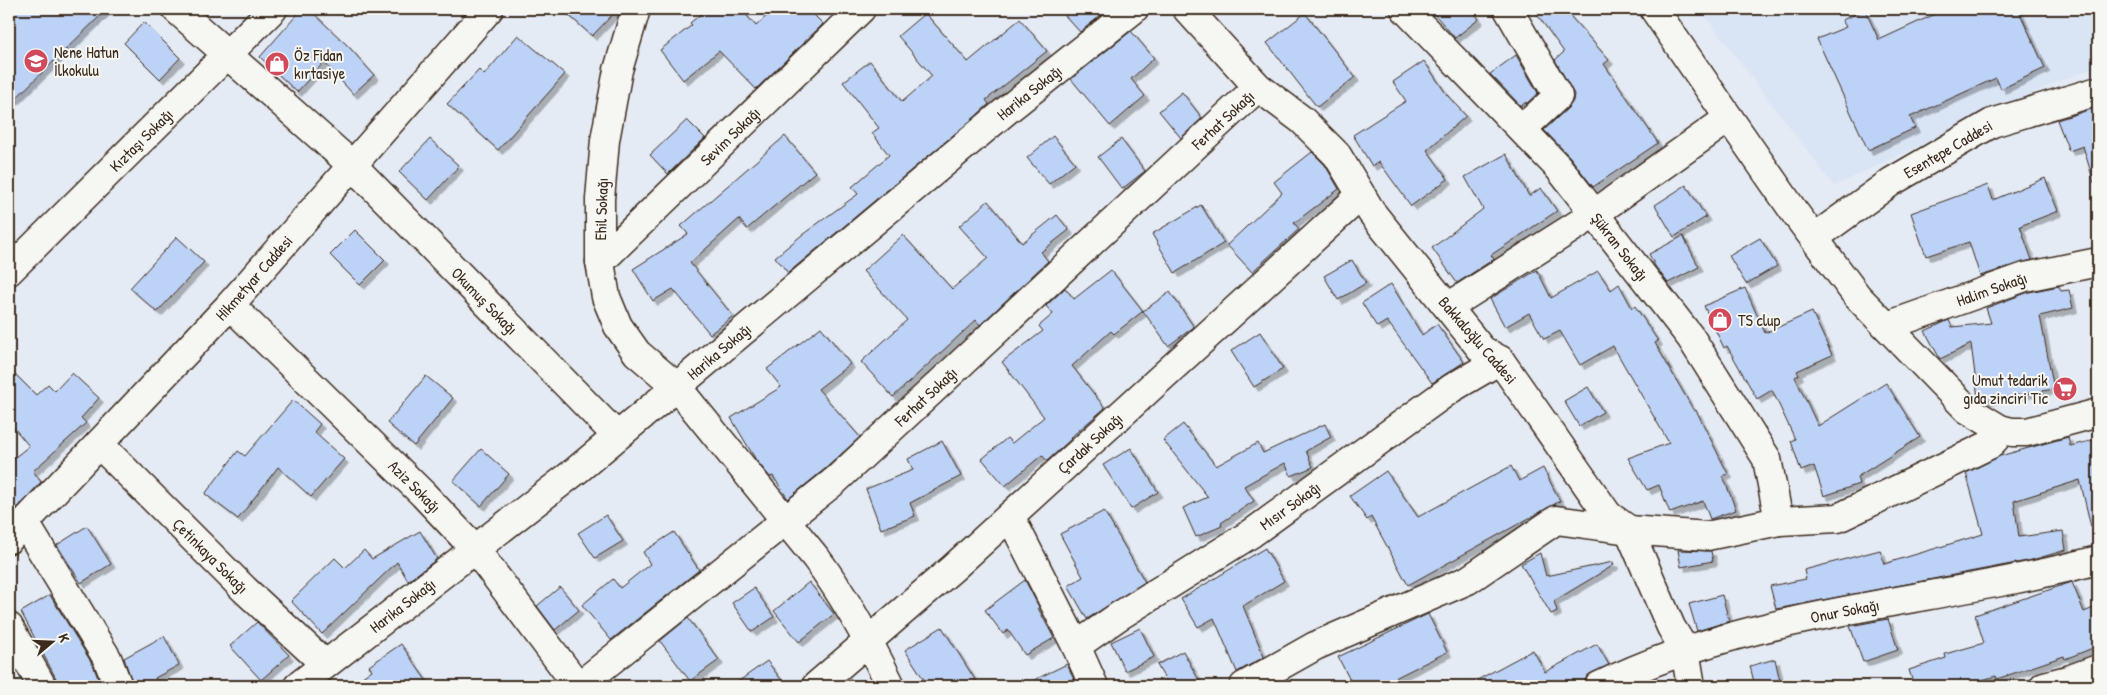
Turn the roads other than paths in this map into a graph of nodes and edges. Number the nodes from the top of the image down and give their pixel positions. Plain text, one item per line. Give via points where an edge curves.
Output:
1 (176, 9) edge
2 (273, 9) edge
3 (489, 9) edge
4 (636, 9) edge
5 (861, 9) edge
6 (1134, 9) edge
7 (1187, 9) edge
8 (1405, 9) edge
9 (1508, 9) edge
10 (1654, 9) edge
11 (226, 54) junction
12 (1258, 87) junction
13 (2098, 90) edge
14 (1729, 118) junction
15 (1522, 129) junction
16 (352, 165) junction
17 (1360, 196) junction
18 (1594, 214) junction
19 (1814, 238) junction
20 (600, 262) junction
21 (2098, 262) edge
22 (10, 269) edge
23 (230, 305) junction
24 (1448, 307) junction
25 (1887, 326) junction
26 (1500, 360) junction
27 (676, 386) junction
28 (2098, 413) edge
29 (2000, 429) junction
30 (617, 436) junction
31 (99, 444) junction
32 (1010, 516) junction
33 (785, 521) junction
34 (1779, 521) junction
35 (1629, 530) junction
36 (17, 531) edge
37 (475, 549) junction
38 (2098, 560) edge
39 (9, 627) edge
40 (869, 640) junction
41 (1076, 646) junction
42 (1685, 650) junction
43 (325, 664) junction
44 (2098, 669) edge
45 (42, 686) edge
46 (118, 686) edge
47 (298, 686) edge
48 (579, 686) edge
49 (816, 686) edge
50 (891, 686) edge
51 (1094, 686) edge
52 (1244, 686) edge
53 (1599, 686) edge
54 (1691, 686) edge
55 (2044, 686) edge

1 - 11 street, Okumuş Sokağı
2 - 11 street, Kıztaşı Sokağı
3 - 16 street, Hikmetyar Caddesi
4 - 20 street, Ehil Sokağı via 618,70 605,140 600,199
5 - 20 street, Sevim Sokağı
6 - 27 street, Harika Sokağı via 1007,110
7 - 12 street, Bakkaloğlu Caddesi
8 - 15 street, Şükran Sokağı
9 - 15 street via 1558,96
10 - 14 street
11 - 16 street, Okumuş Sokağı
11 - 22 street, Kıztaşı Sokağı
12 - 17 street, Bakkaloğlu Caddesi via 1302,120 1337,155
12 - 33 street, Ferhat Sokağı via 836,480
13 - 19 street, Esentepe Caddesi via 1992,123 1892,182
14 - 18 street
14 - 19 street
15 - 18 street, Şükran Sokağı via 1558,167
16 - 23 street, Hikmetyar Caddesi
16 - 30 street, Okumuş Sokağı
17 - 24 street, Bakkaloğlu Caddesi
17 - 32 street, Çardak Sokağı
18 - 24 street
18 - 34 street, Şükran Sokağı via 1691,338 1768,459
19 - 25 street via 1857,296
20 - 27 street, Ehil Sokağı via 606,297 618,326 637,353
21 - 25 street, Halim Sokağı via 2024,276
23 - 31 street, Hikmetyar Caddesi
23 - 37 street, Aziz Sokağı
24 - 26 street, Bakkaloğlu Caddesi via 1482,350
25 - 29 street via 1967,409
26 - 35 street, Bakkaloğlu Caddesi via 1608,515
26 - 41 street, Mısır Sokağı via 1452,388 1252,533
27 - 30 street, Harika Sokağı
27 - 33 street, Ehil Sokağı
28 - 29 street via 2027,432
29 - 34 street via 1989,445 1838,518
30 - 37 street, Harika Sokağı
31 - 36 street, Hikmetyar Caddesi
31 - 43 street, Çetinkaya Sokağı via 245,590
32 - 40 street, Çardak Sokağı
32 - 41 street
33 - 40 street, Ehil Sokağı via 837,586
33 - 48 street, Ferhat Sokağı
34 - 35 street via 1707,536
35 - 42 street via 1671,627
35 - 52 street via 1556,520 1468,580 1315,646
36 - 46 street via 107,658
37 - 43 street, Harika Sokağı
37 - 48 street, Aziz Sokağı
38 - 42 street, Onur Sokağı via 2040,576 1831,613
39 - 45 street
40 - 49 street, Çardak Sokağı
40 - 50 street, Ehil Sokağı
41 - 51 street
42 - 53 street, Onur Sokağı
42 - 54 street
43 - 47 street, Harika Sokağı
44 - 55 street

